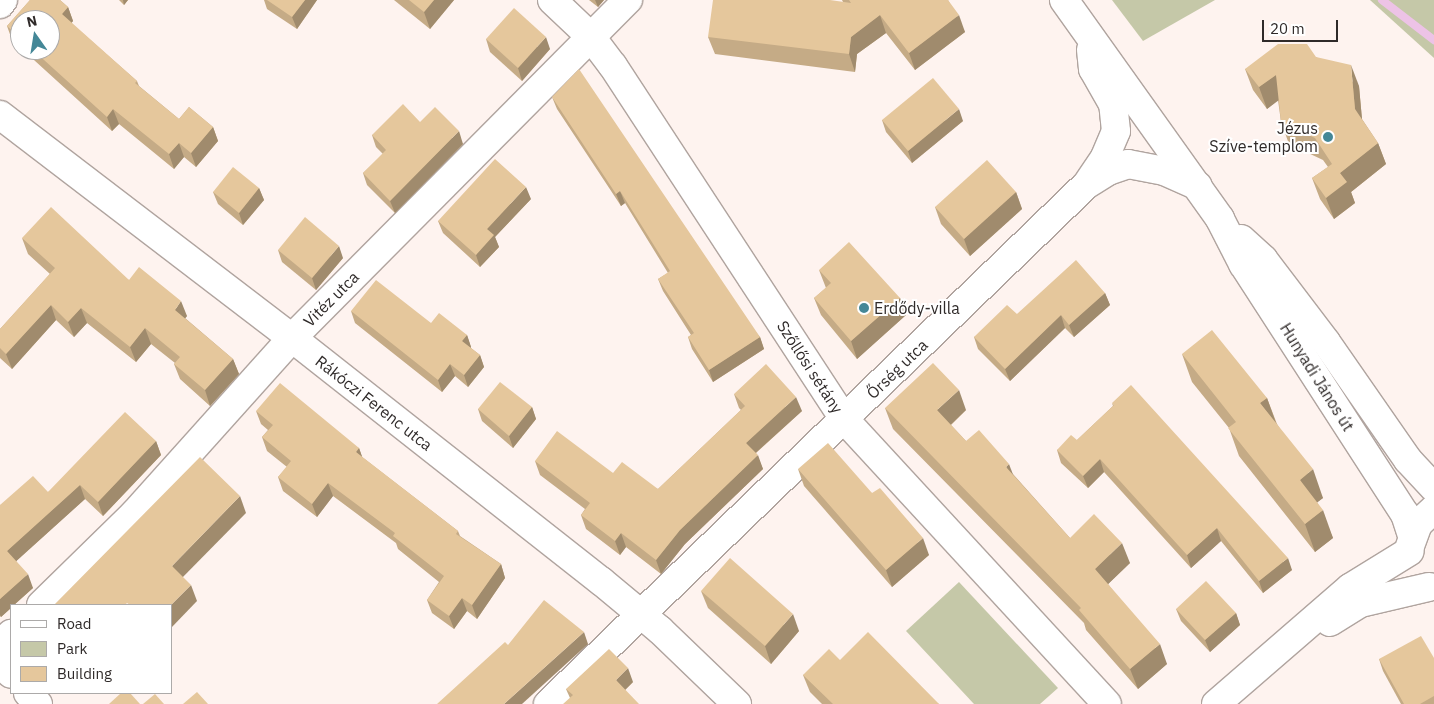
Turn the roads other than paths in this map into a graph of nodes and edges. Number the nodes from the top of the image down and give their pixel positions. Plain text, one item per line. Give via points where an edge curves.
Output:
1 (3, 0) edge
2 (552, 0) edge
3 (628, 0) edge
4 (1064, 0) edge
5 (0, 4) edge
6 (1089, 34) junction
7 (591, 37) junction
8 (0, 115) edge
9 (1086, 185) junction
10 (1198, 186) junction
11 (1220, 219) junction
12 (292, 338) junction
13 (845, 420) junction
14 (1434, 488) edge
15 (1434, 509) edge
16 (1411, 543) junction
17 (1432, 588) edge
18 (42, 604) edge
19 (642, 616) junction
20 (10, 635) edge
21 (0, 645) edge
22 (0, 662) edge
23 (1257, 669) junction
24 (10, 673) edge
25 (29, 694) edge
26 (38, 704) edge
27 (548, 704) edge
28 (737, 704) edge
29 (1107, 704) edge
30 (1216, 704) edge

1 - 5 street
2 - 7 street, Szőllősi sétány
3 - 7 street, Vitéz utca
4 - 6 street, Hunyadi János út
6 - 9 street, Őrség utca via 1093,69 1113,104 1116,131 1105,157
6 - 10 street, Hunyadi János út
7 - 12 street, Vitéz utca
7 - 13 street, Szőllősi sétány
8 - 12 street, Rákóczi Ferenc utca
9 - 10 street, Őrség utca via 1128,164 1164,171
9 - 13 street, Őrség utca
10 - 11 street, Hunyadi János út
11 - 14 street, Hunyadi János út via 1263,259 1326,342 1408,460
11 - 16 street, Hunyadi János út via 1243,264 1405,514
12 - 18 street, Vitéz utca via 135,513
12 - 19 street, Rákóczi Ferenc utca
13 - 19 street, Őrség utca
13 - 29 street, Szőllősi sétány
15 - 16 street via 1418,524
16 - 17 street, Hunyadi János út via 1415,571
16 - 23 street via 1350,588
17 - 23 street via 1360,604
19 - 27 street, Őrség utca
19 - 28 street, Rákóczi Ferenc utca
20 - 21 street
22 - 24 street
23 - 30 street
25 - 26 street

